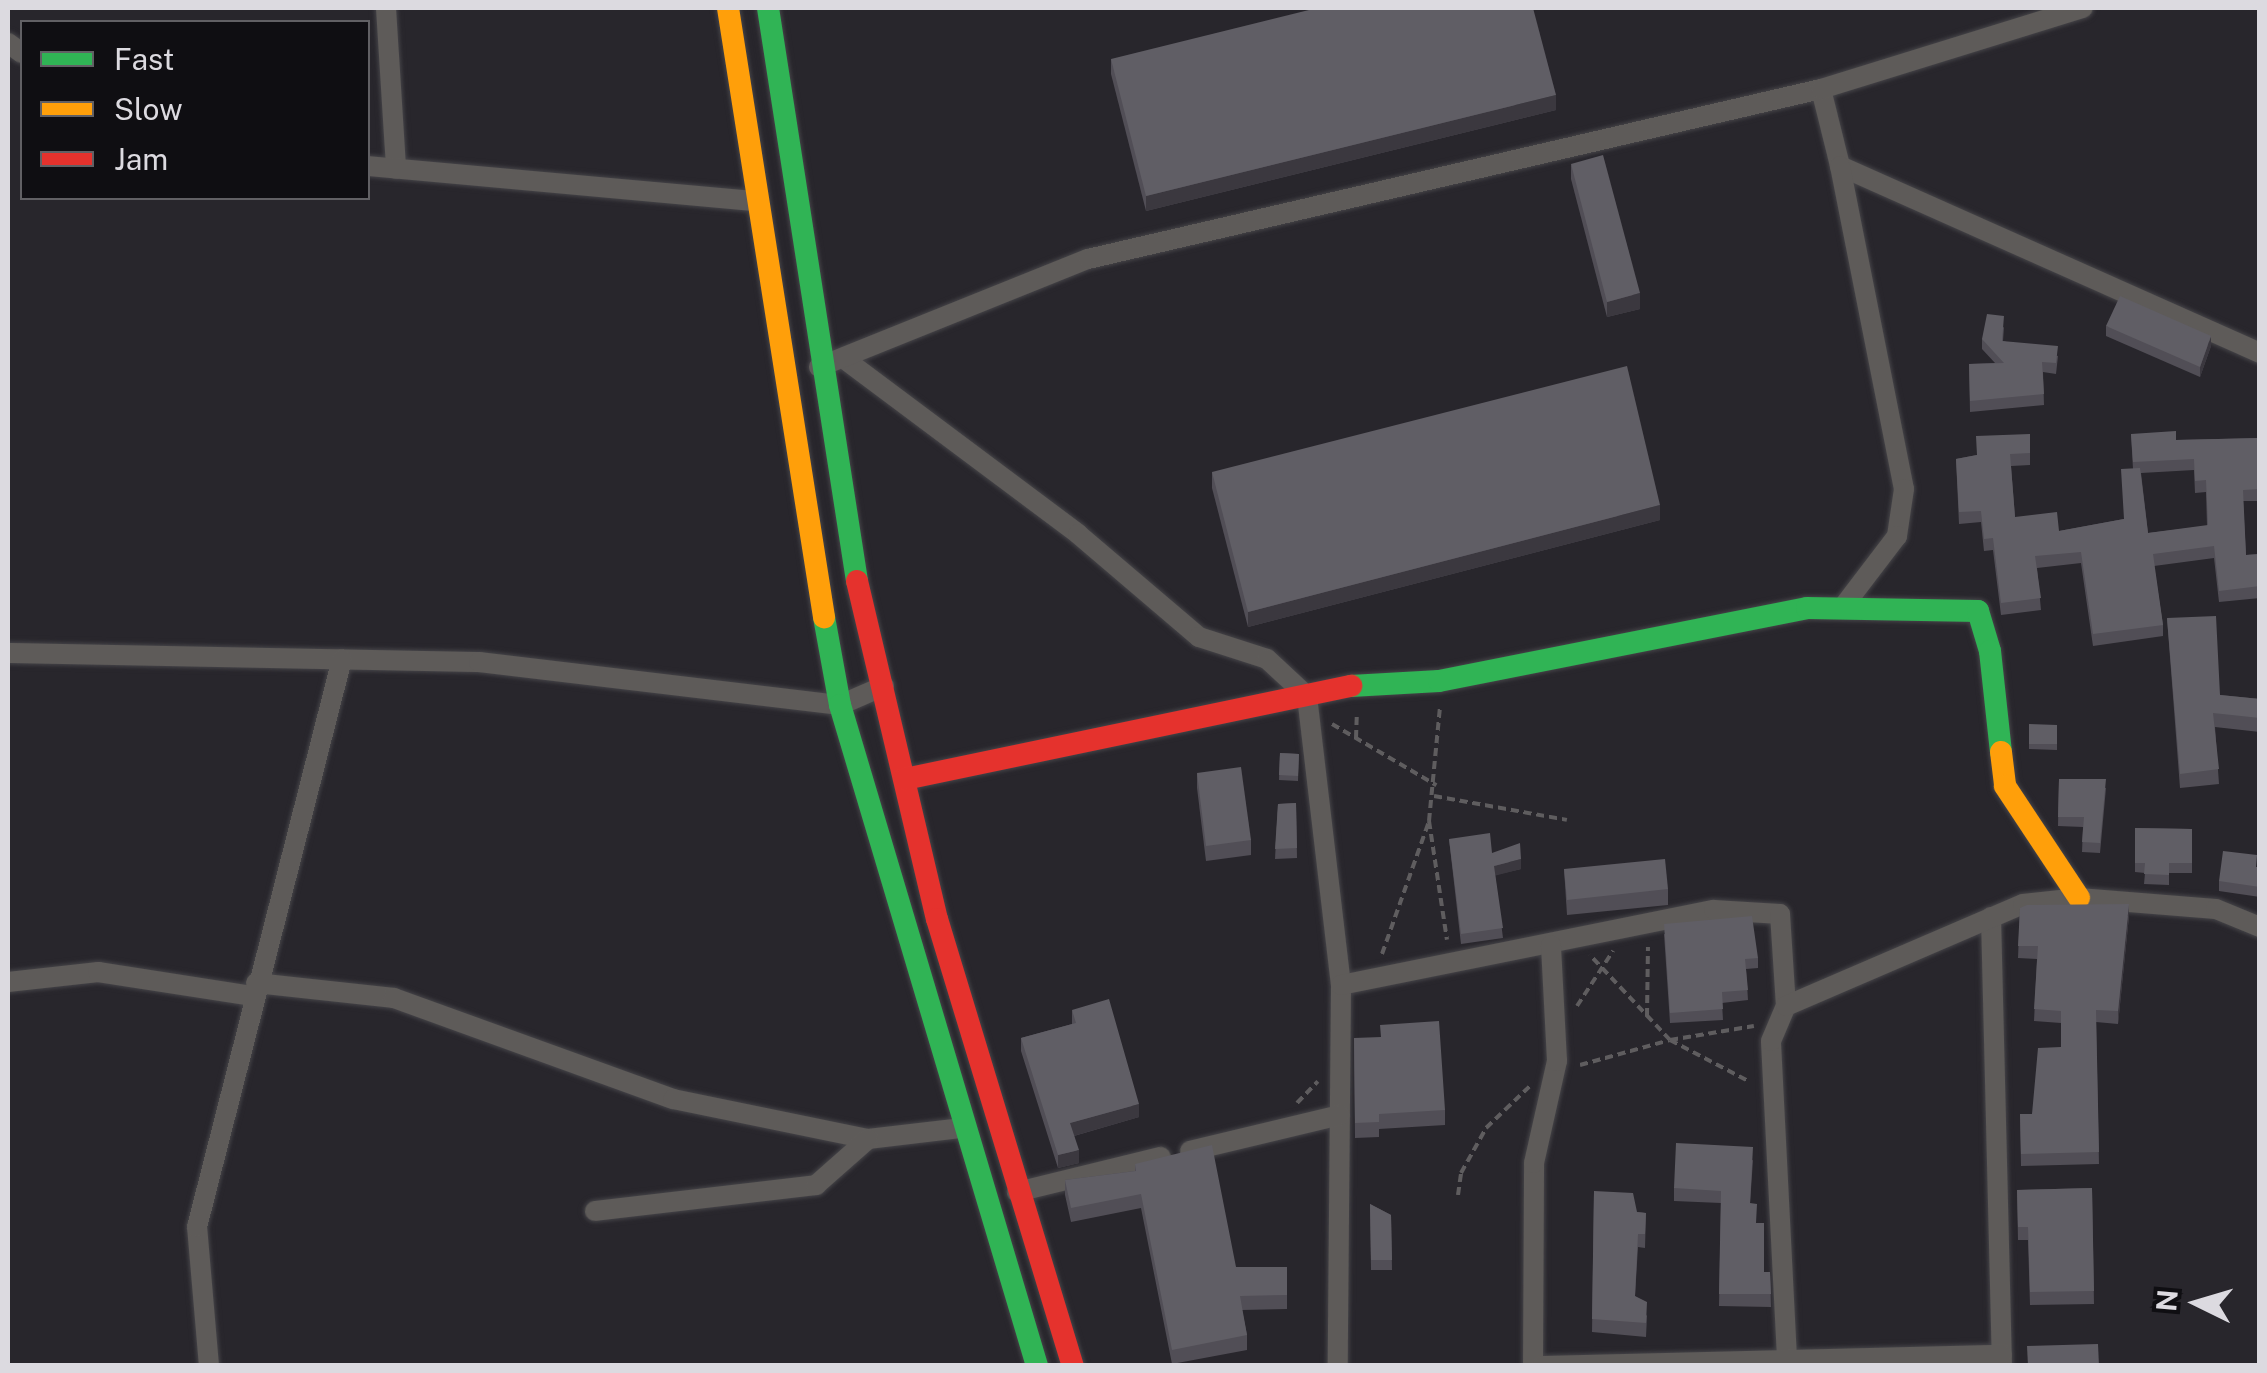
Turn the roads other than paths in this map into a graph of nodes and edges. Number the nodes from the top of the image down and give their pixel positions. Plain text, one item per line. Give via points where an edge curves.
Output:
1 (386, 8) edge
2 (728, 8) edge
3 (768, 8) edge
4 (2083, 8) edge
5 (2038, 14) edge
6 (1821, 89) junction
7 (370, 166) edge
8 (1840, 166) junction
9 (396, 169) junction
10 (754, 200) junction
11 (2260, 353) edge
12 (843, 358) junction
13 (818, 366) junction
14 (1843, 607) junction
15 (8, 653) edge
16 (342, 659) junction
17 (884, 686) junction
18 (1308, 704) junction
19 (840, 705) junction
20 (905, 779) junction
21 (2080, 898) junction
22 (1991, 917) junction
23 (2260, 926) edge
24 (1552, 946) junction
25 (8, 982) edge
26 (1341, 986) junction
27 (255, 990) junction
28 (1781, 1014) junction
29 (1340, 1115) junction
30 (962, 1128) junction
31 (868, 1139) junction
32 (1018, 1192) junction
33 (595, 1211) dead end
34 (1787, 1358) junction
35 (2002, 1360) edge
36 (208, 1366) edge
37 (1037, 1366) edge
38 (1073, 1366) edge
39 (1338, 1366) edge
40 (1533, 1366) edge
41 (1543, 1366) edge

1 - 9 street
2 - 10 main road
3 - 13 main road
4 - 5 street
5 - 6 street
6 - 8 street
6 - 12 street via 1088,259
7 - 9 street
8 - 11 street
8 - 14 street via 1904,490 1897,536
9 - 10 street
10 - 19 main road
12 - 13 street
12 - 18 street via 1078,534 1199,637 1266,659
13 - 17 main road via 846,536
14 - 18 main road via 1807,608 1439,681 1358,685
14 - 21 main road via 1978,611 1990,651 2005,786
15 - 16 street
16 - 19 street via 479,662
16 - 27 street
17 - 19 street
17 - 20 main road
18 - 20 main road
18 - 26 street
19 - 30 main road
20 - 32 main road via 936,919
21 - 22 street via 2023,904
21 - 23 street via 2216,908
22 - 28 street
22 - 35 street
24 - 26 street
24 - 28 street via 1714,910 1780,914
24 - 40 street via 1556,1071 1534,1163
25 - 27 street via 98,972
26 - 29 street
27 - 31 street via 366,990 641,1090
27 - 36 street via 196,1227
28 - 34 street via 1773,1094
29 - 32 street
29 - 39 street
30 - 31 street
30 - 37 main road
31 - 33 street via 816,1185
32 - 38 main road
34 - 35 street
34 - 41 street

